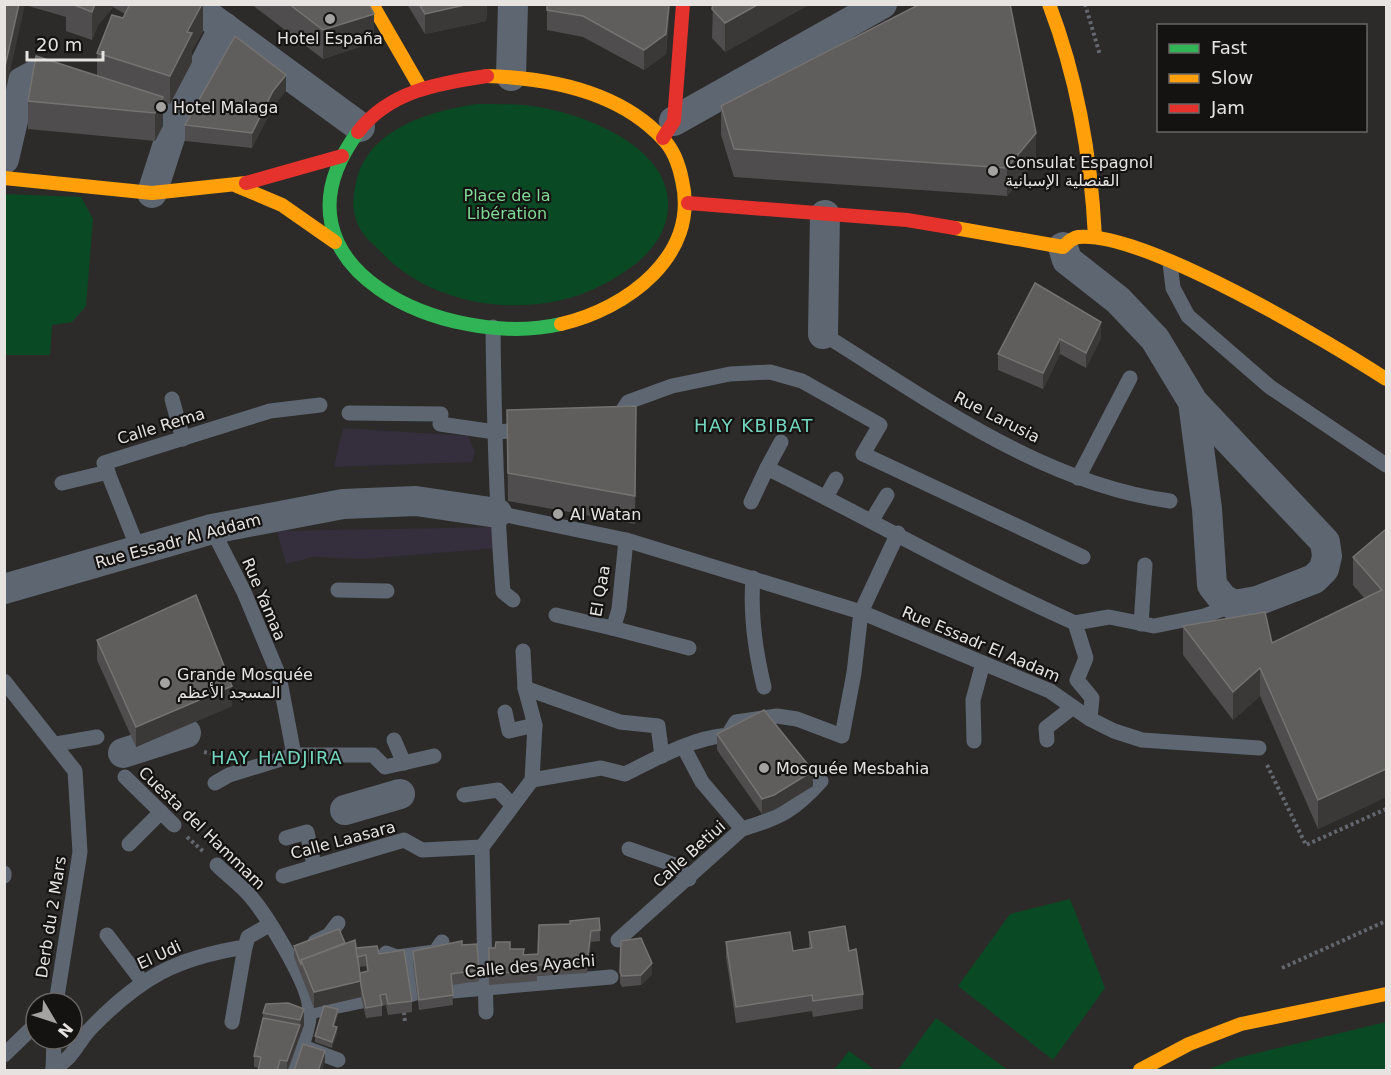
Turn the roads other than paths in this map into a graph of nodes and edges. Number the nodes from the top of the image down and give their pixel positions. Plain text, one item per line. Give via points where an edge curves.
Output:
1 (192, 4) edge
2 (372, 4) edge
3 (513, 4) edge
4 (683, 4) edge
5 (882, 4) edge
6 (1049, 4) edge
7 (224, 27) junction
8 (511, 76) junction
9 (421, 89) junction
10 (175, 122) junction
11 (360, 127) junction
12 (669, 130) junction
13 (342, 156) junction
14 (4, 159) edge
15 (4, 178) edge
16 (237, 186) junction
17 (152, 193) junction
18 (688, 203) junction
19 (825, 215) junction
20 (1095, 237) junction
21 (335, 242) junction
22 (1063, 247) junction
23 (1170, 263) junction
24 (493, 327) junction
25 (823, 334) joint
26 (1130, 378) dead end
27 (1386, 379) edge
28 (172, 399) dead end
29 (1193, 402) junction
30 (320, 405) dead end
31 (350, 413) dead end
32 (603, 426) edge
33 (539, 429) edge
34 (495, 432) junction
35 (183, 439) junction
36 (781, 442) dead end
37 (1386, 465) edge
38 (767, 468) junction
39 (108, 472) junction
40 (1078, 478) junction
41 (836, 479) dead end
42 (62, 483) dead end
43 (887, 495) dead end
44 (826, 497) junction
45 (1170, 501) dead end
46 (751, 502) dead end
47 (496, 513) junction
48 (872, 520) junction
49 (212, 529) junction
50 (898, 533) junction
51 (626, 540) junction
52 (138, 551) junction
53 (1083, 557) dead end
54 (1145, 565) dead end
55 (753, 578) junction
56 (4, 589) edge
57 (338, 590) dead end
58 (387, 591) dead end
59 (513, 600) dead end
60 (1234, 605) junction
61 (861, 612) junction
62 (556, 615) dead end
63 (1076, 623) junction
64 (1141, 624) junction
65 (612, 628) junction
66 (689, 648) dead end
67 (523, 651) dead end
68 (983, 663) junction
69 (4, 681) edge
70 (764, 687) dead end
71 (525, 688) junction
72 (1073, 707) junction
73 (505, 712) dead end
74 (1090, 718) junction
75 (534, 726) junction
76 (186, 733) road end
77 (97, 737) dead end
78 (394, 740) dead end
79 (1047, 740) dead end
80 (974, 741) dead end
81 (56, 744) junction
82 (684, 748) junction
83 (1259, 748) road end
84 (294, 755) junction
85 (434, 756) dead end
86 (662, 756) junction
87 (404, 763) junction
88 (124, 765) joint
89 (222, 779) road end
90 (532, 780) junction
91 (821, 781) dead end
92 (400, 795) dead end
93 (464, 795) dead end
94 (512, 805) junction
95 (345, 810) dead end
96 (161, 812) junction
97 (174, 825) road end
98 (742, 829) junction
99 (286, 838) dead end
100 (129, 843) dead end
101 (482, 847) junction
102 (629, 849) dead end
103 (217, 865) road end
104 (314, 865) junction
105 (283, 876) dead end
106 (689, 879) junction
107 (338, 923) dead end
108 (269, 925) junction
109 (107, 935) dead end
110 (618, 940) dead end
111 (442, 942) dead end
112 (244, 947) junction
113 (386, 952) edge
114 (288, 955) junction
115 (408, 956) junction
116 (611, 977) dead end
117 (142, 981) junction
118 (58, 991) edge
119 (452, 991) edge
120 (413, 994) edge
121 (1386, 994) edge
122 (485, 1000) junction
123 (362, 1001) edge
124 (309, 1012) junction
125 (232, 1022) dead end
126 (24, 1036) edge
127 (300, 1047) junction
128 (54, 1051) edge
129 (4, 1055) edge
130 (338, 1060) dead end
131 (53, 1070) edge
132 (292, 1071) edge
133 (1140, 1071) edge

1 - 7 street
2 - 9 street
3 - 8 street
4 - 12 street
5 - 12 street
6 - 20 street via 1082,105 1092,171
7 - 10 street
7 - 11 street
8 - 9 street via 487,76
8 - 12 street via 594,94
9 - 11 street via 399,97
10 - 14 street via 35,75 22,82
10 - 17 street
11 - 13 street
12 - 18 street
13 - 16 street
13 - 21 street via 332,184 329,212
15 - 17 street
16 - 17 street
16 - 21 street via 282,205
18 - 19 street
18 - 24 street via 677,238 661,268 622,301 582,318 538,327
19 - 22 street via 907,220
19 - 25 street
20 - 22 street via 1076,237
20 - 23 street
21 - 24 street via 358,272 402,303 454,322
22 - 29 street via 1067,260 1118,300 1155,339
23 - 27 street via 1304,329
23 - 37 lane via 1173,288 1188,316 1270,387
24 - 34 lane
25 - 40 lane, Rue Larusia via 959,420
26 - 40 lane
28 - 35 lane
29 - 60 street via 1212,585
29 - 60 street via 1325,542 1328,556 1324,569 1314,579 1257,601
30 - 35 lane, Calle Rema via 270,411
31 - 34 lane via 441,414 440,424
32 - 53 lane via 613,425 628,402 672,386 730,374 770,372 802,381 880,425 863,454
33 - 34 lane
34 - 47 lane
35 - 39 lane, Calle Rema via 104,463
36 - 38 lane
38 - 44 lane
38 - 46 lane
39 - 42 lane
39 - 52 lane
40 - 45 lane, Rue Larusia
41 - 44 lane
43 - 48 lane
44 - 48 lane
47 - 49 street, Rue Essadr Al Addam via 416,501 343,504
47 - 51 lane, Rue Essadr El Aadam
47 - 59 lane via 503,592
48 - 50 lane
49 - 52 street, Rue Essadr Al Addam
49 - 84 lane, Rue Yamaa via 279,676
50 - 61 lane
50 - 63 lane via 990,585
51 - 55 lane, Rue Essadr El Aadam
51 - 65 lane, El Qaa via 619,609
52 - 56 street, Rue Essadr Al Addam
54 - 64 lane
55 - 61 lane, Rue Essadr El Aadam
55 - 70 lane via 752,618
57 - 58 lane
60 - 64 lane via 1204,616 1154,626
61 - 68 lane, Rue Essadr El Aadam
61 - 82 lane via 842,736 797,719 777,716 736,722 728,735 712,736
62 - 65 lane, El Qaa
63 - 64 lane via 1109,617
63 - 74 lane via 1086,658 1077,680 1092,698
65 - 66 lane
67 - 71 lane
68 - 72 lane, Rue Essadr El Aadam via 1050,691
68 - 80 lane via 973,699
69 - 81 lane, Derb du 2 Mars
71 - 75 lane
71 - 86 lane via 620,722 658,726
72 - 74 lane, Rue Essadr El Aadam
72 - 79 lane via 1046,728
73 - 75 lane via 509,731
74 - 83 lane, Rue Essadr El Aadam via 1142,740
75 - 90 lane
76 - 88 street
77 - 81 lane
78 - 87 lane
81 - 118 lane, Derb du 2 Mars via 75,771 80,842
82 - 86 lane
82 - 98 lane via 702,782
84 - 87 lane via 373,755 385,767
84 - 89 lane
85 - 87 lane
86 - 90 lane via 626,774 601,768
88 - 96 lane, Cuesta del Hammam
90 - 94 lane
91 - 98 lane, Calle Betiui via 800,805 765,823
92 - 95 street
93 - 94 lane via 498,789
94 - 101 lane
96 - 97 lane, Cuesta del Hammam
96 - 100 lane
98 - 106 lane, Calle Betiui
99 - 104 lane via 307,832
101 - 104 lane, Calle Laasara via 422,850 404,840
101 - 122 lane
102 - 106 lane via 675,865
103 - 108 lane, Cuesta del Hammam via 251,896
104 - 105 lane, Calle Laasara
106 - 110 lane, Calle Betiui
107 - 114 lane via 329,935
108 - 112 lane via 248,938
108 - 114 lane, Cuesta del Hammam
109 - 117 lane
111 - 115 lane via 435,952
112 - 117 lane, El Udi via 206,953
112 - 125 lane
113 - 115 lane
114 - 124 lane, Cuesta del Hammam via 306,992
115 - 120 lane
116 - 122 lane, Calle des Ayachi
117 - 131 lane, El Udi via 88,1031 69,1060
119 - 122 lane, Calle des Ayachi
121 - 133 street via 1235,1026 1176,1049
123 - 124 lane
124 - 127 lane, Cuesta del Hammam
126 - 129 lane
127 - 130 lane
127 - 132 lane, Cuesta del Hammam
128 - 131 lane

